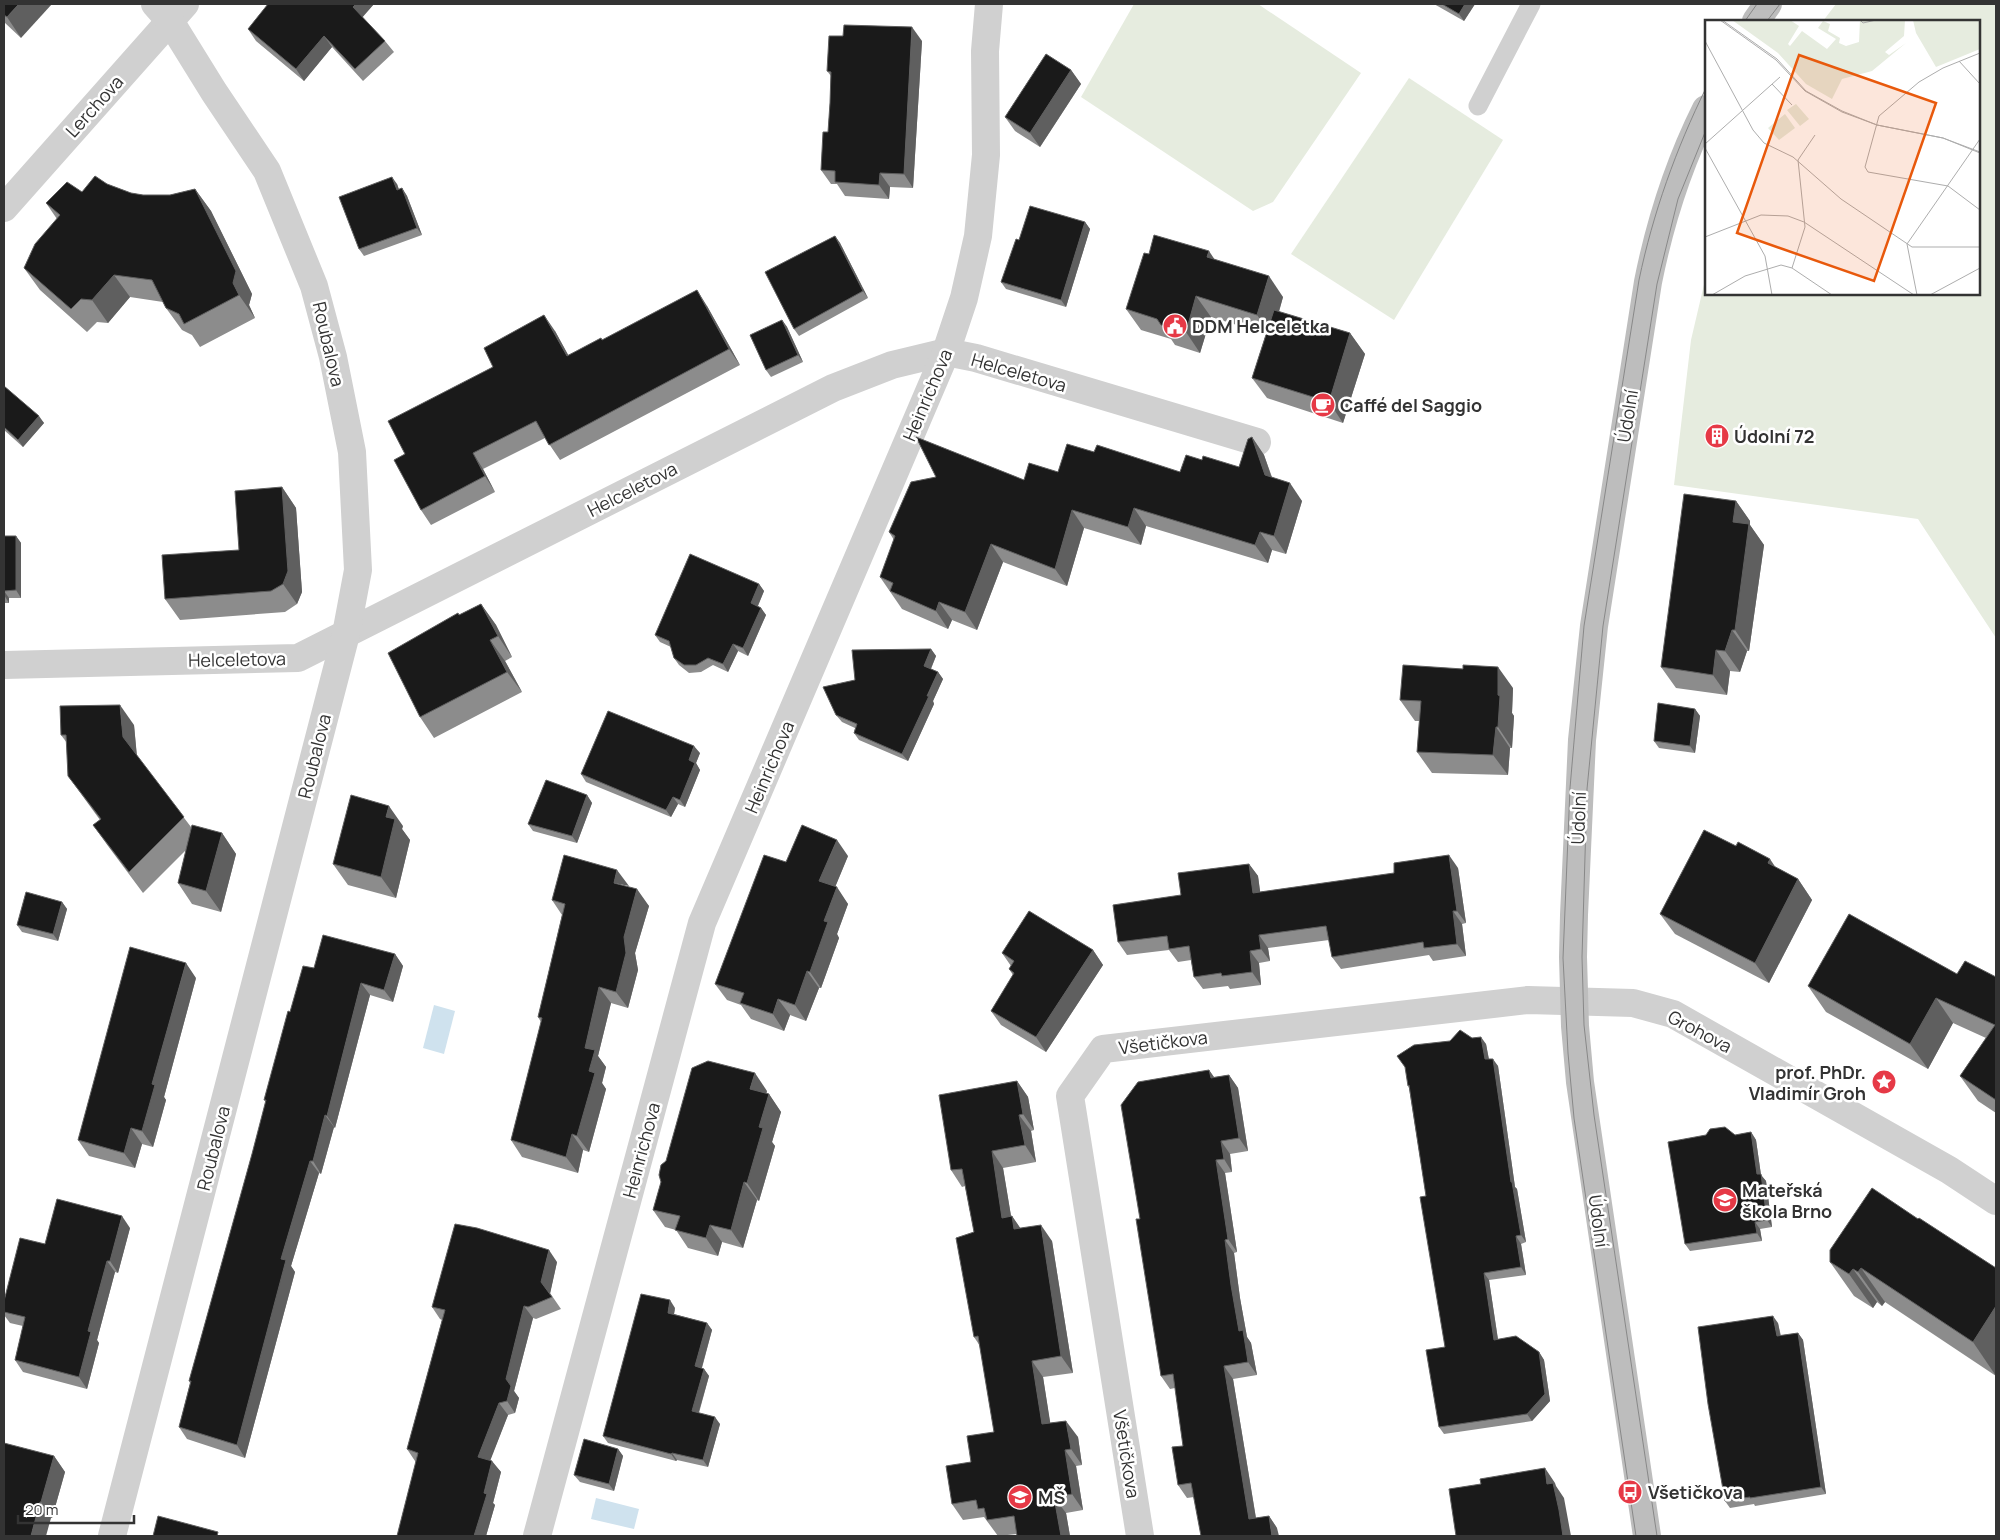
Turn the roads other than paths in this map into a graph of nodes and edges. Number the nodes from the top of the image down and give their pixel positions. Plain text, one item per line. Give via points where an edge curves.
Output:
1 (989, 4) edge
2 (1531, 4) edge
3 (1768, 4) edge
4 (170, 9) edge
5 (1757, 20) edge
6 (1478, 106) dead end
7 (1705, 111) edge
8 (4, 208) edge
9 (946, 352) junction
10 (1257, 442) dead end
11 (346, 634) junction
12 (4, 665) edge
13 (1574, 1001) junction
14 (1996, 1201) edge
15 (112, 1536) edge
16 (537, 1536) edge
17 (1140, 1536) edge
18 (1646, 1536) edge

1 - 9 street, Heinrichova via 985,51 986,155 978,236 964,298
2 - 6 lane
3 - 5 street
4 - 8 street, Lerchova
4 - 11 street, Roubalova via 214,92 267,171 314,286 333,356 352,452 358,570
7 - 13 street, Údolní via 1670,196 1654,255 1594,626 1579,788
9 - 10 street, Helceletova via 976,358
9 - 11 street, Helceletova via 892,365 833,388
9 - 16 street, Heinrichova via 702,923
11 - 12 street, Helceletova via 298,658
11 - 15 street, Roubalova
13 - 14 street, Grohova via 1633,1003 1673,1014 1949,1170
13 - 17 street, Všetičkova via 1528,1000 1103,1049 1070,1096
13 - 18 street, Údolní via 1584,1117

